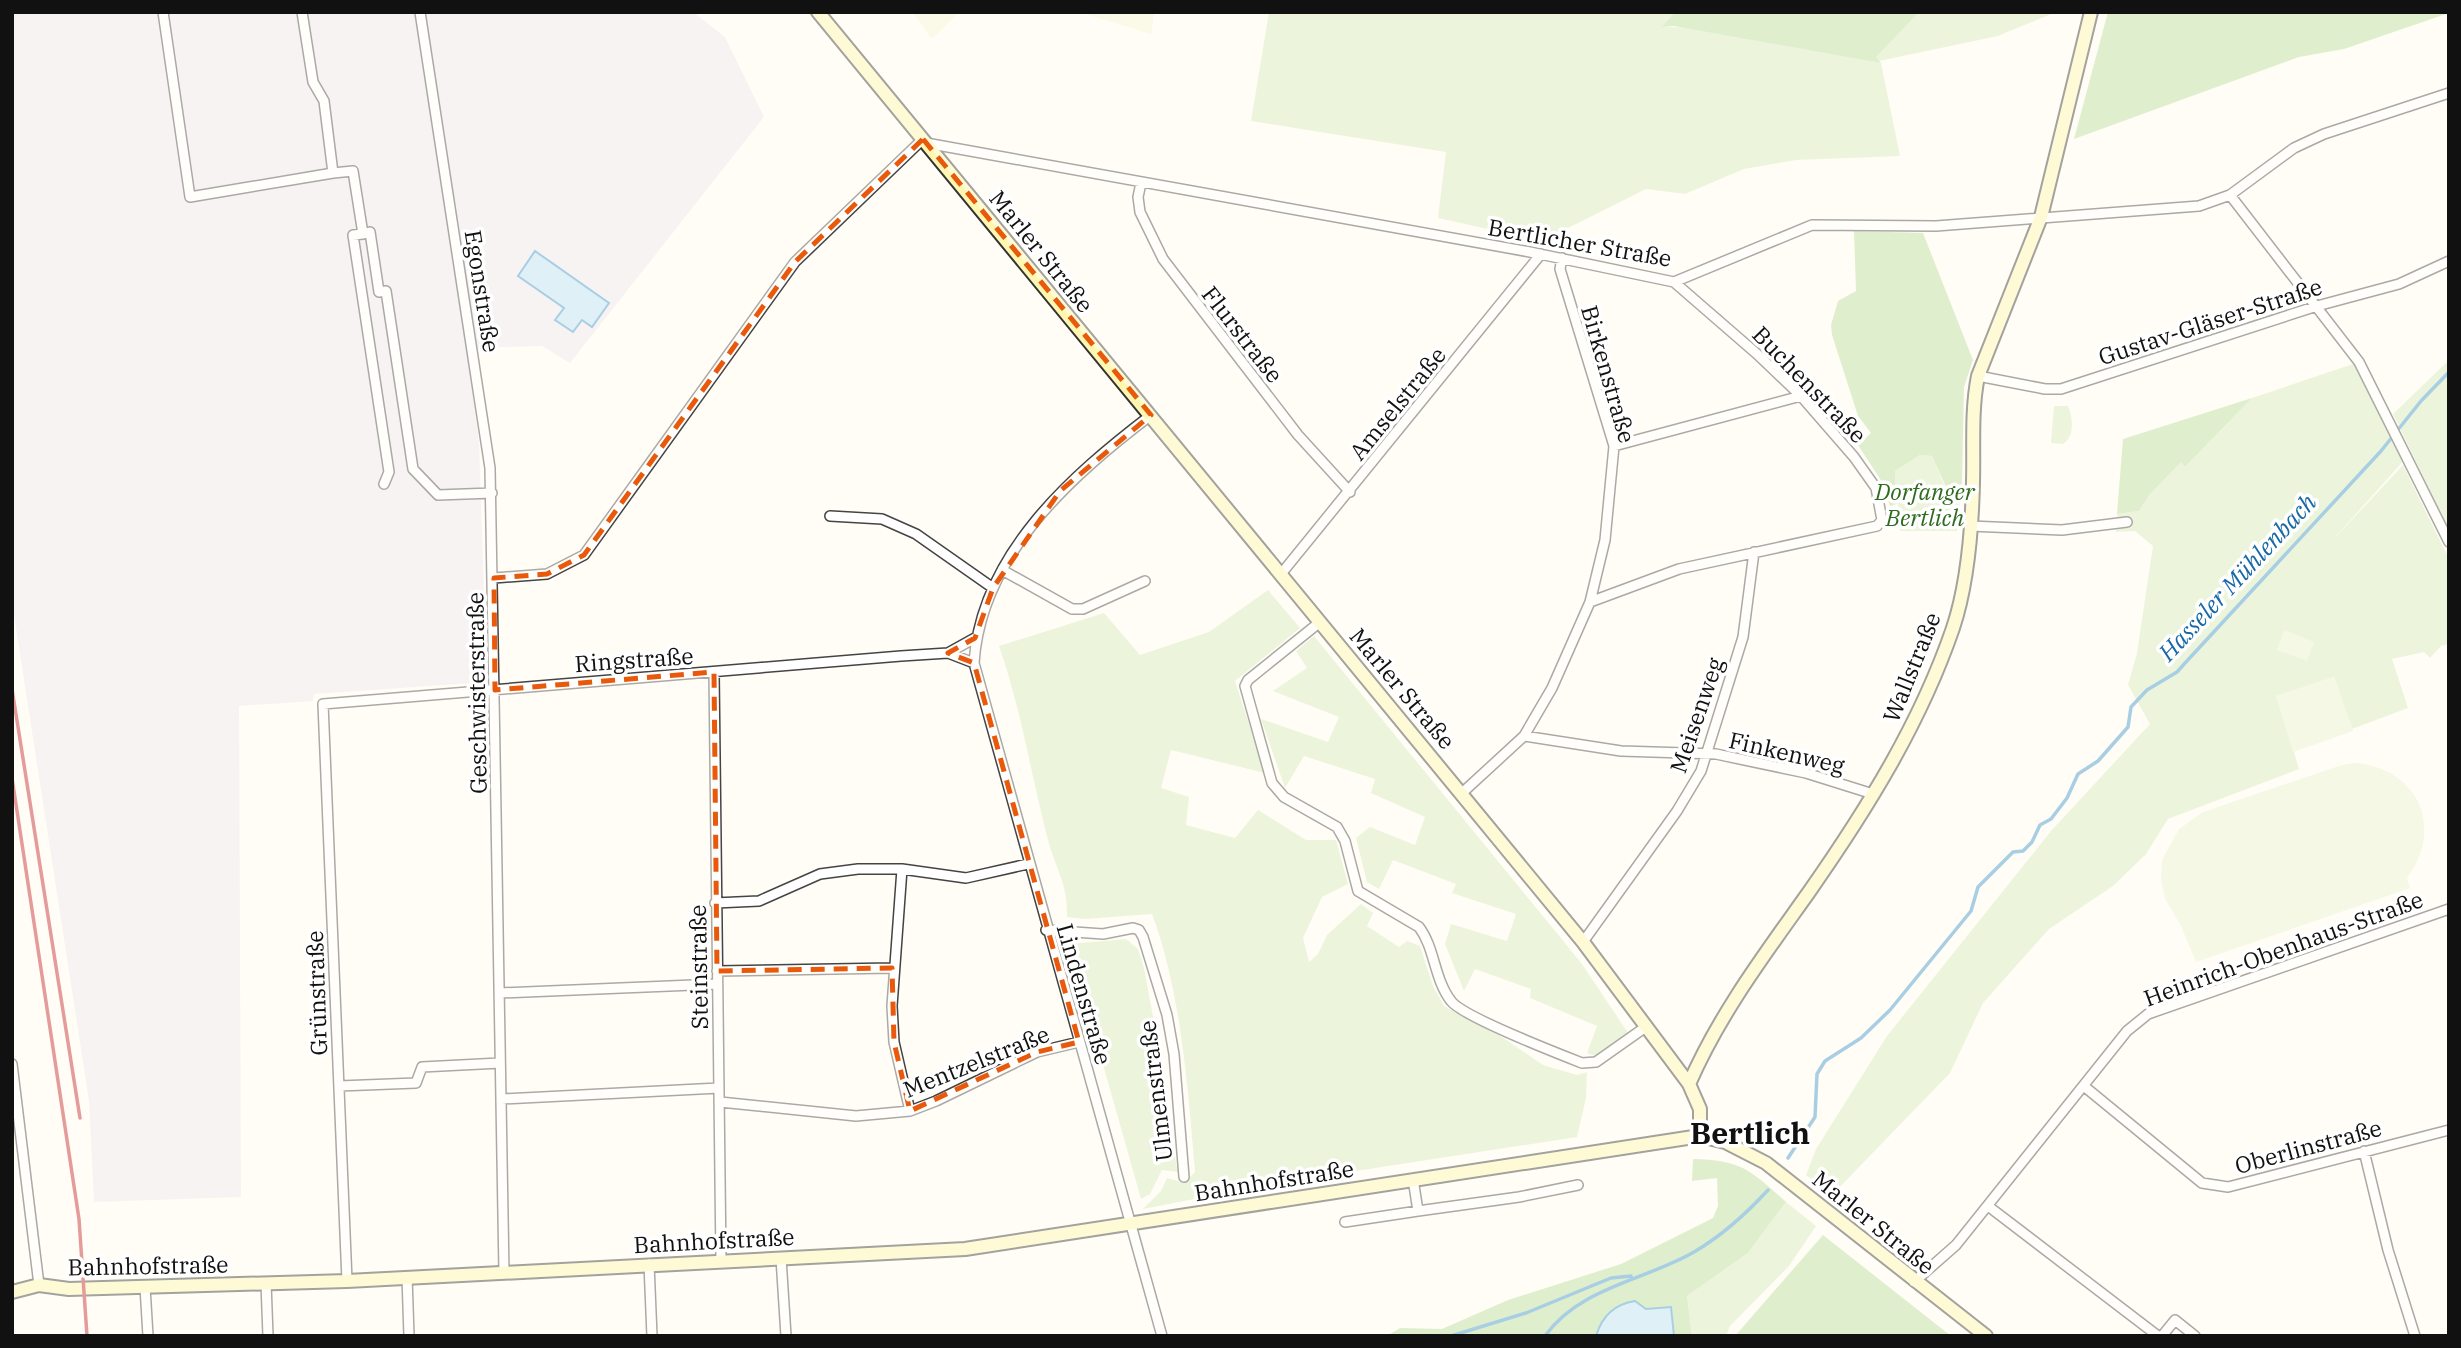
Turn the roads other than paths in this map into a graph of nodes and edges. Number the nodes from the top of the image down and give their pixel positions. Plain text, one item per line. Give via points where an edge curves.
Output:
1 (163, 12) edge
2 (302, 12) edge
3 (419, 12) edge
4 (818, 12) edge
5 (2091, 12) edge
6 (2449, 93) edge
7 (925, 141) junction
8 (333, 173) junction
9 (1141, 183) junction
10 (2230, 195) junction
11 (2041, 217) junction
12 (362, 234) junction
13 (1541, 254) junction
14 (1562, 258) junction
15 (2449, 261) edge
16 (1674, 282) junction
17 (2317, 306) junction
18 (1978, 376) junction
19 (1801, 396) junction
20 (1151, 415) junction
21 (1614, 446) junction
22 (384, 484) dead end
23 (1350, 492) junction
24 (492, 493) junction
25 (830, 516) dead end
26 (2127, 522) dead end
27 (1970, 526) junction
28 (2449, 542) edge
29 (1754, 552) junction
30 (1004, 571) junction
31 (1281, 574) junction
32 (494, 578) junction
33 (1145, 581) dead end
34 (993, 588) junction
35 (1590, 601) junction
36 (1320, 622) junction
37 (975, 638) junction
38 (948, 653) junction
39 (974, 663) junction
40 (714, 672) junction
41 (495, 690) junction
42 (323, 704) joint
43 (1524, 736) junction
44 (1706, 755) junction
45 (1462, 793) junction
46 (1873, 794) junction
47 (1028, 864) junction
48 (902, 869) junction
49 (716, 903) junction
50 (2449, 909) edge
51 (1046, 930) junction
52 (1583, 942) junction
53 (892, 968) junction
54 (717, 971) junction
55 (717, 984) junction
56 (500, 993) junction
57 (1647, 1026) junction
58 (1079, 1042) junction
59 (500, 1063) junction
60 (12, 1064) edge
61 (1689, 1084) junction
62 (339, 1086) junction
63 (2085, 1087) junction
64 (719, 1088) junction
65 (501, 1099) junction
66 (720, 1102) junction
67 (910, 1111) junction
68 (2449, 1130) edge
69 (1700, 1136) junction
70 (2364, 1151) junction
71 (1184, 1177) dead end
72 (1413, 1179) junction
73 (1578, 1185) dead end
74 (1988, 1206) junction
75 (1418, 1211) junction
76 (1345, 1222) dead end
77 (1130, 1225) junction
78 (781, 1258) junction
79 (721, 1261) junction
80 (649, 1264) junction
81 (504, 1273) junction
82 (407, 1277) junction
83 (347, 1281) junction
84 (1914, 1282) junction
85 (266, 1283) junction
86 (40, 1285) junction
87 (145, 1287) junction
88 (12, 1292) edge
89 (148, 1336) edge
90 (268, 1336) edge
91 (409, 1336) edge
92 (652, 1336) edge
93 (786, 1336) edge
94 (1162, 1336) edge
95 (1986, 1336) edge
96 (2160, 1336) edge
97 (2195, 1336) edge
98 (2415, 1336) edge

1 - 8 street via 190,197
2 - 8 street via 313,82 324,101
3 - 24 street, Egonstraße
4 - 7 street, Marler Straße
5 - 11 street, Wallstraße
6 - 10 street, Bertlicher Straße via 2365,118 2294,148
7 - 9 street, Bertlicher Straße
7 - 20 street, Marler Straße
7 - 32 street, Geschwisterstraße via 795,262 584,555 547,573
8 - 12 street via 353,171
9 - 13 street, Bertlicher Straße
9 - 23 street, Flurstraße via 1140,212 1163,259 1298,435
10 - 11 street, Bertlicher Straße via 2199,206
10 - 17 street
11 - 16 street, Bertlicher Straße via 1936,226 1812,225
11 - 18 street, Wallstraße
12 - 22 street via 353,235 388,472
12 - 24 street via 370,232 379,292 386,291 413,469 438,495
13 - 14 street, Bertlicher Straße
13 - 23 street, Amselstraße
14 - 16 street, Bertlicher Straße
14 - 21 street, Birkenstraße via 1563,282
15 - 17 street, Gustav-Gläser-Straße via 2399,284
16 - 19 street, Buchenstraße
17 - 18 street, Gustav-Gläser-Straße via 2061,389
17 - 28 street via 2359,362
18 - 27 street, Wallstraße via 1973,402
19 - 21 street
19 - 29 street, Buchenstraße via 1876,488 1882,520 1871,527
20 - 30 street, Lindenstraße via 1060,491 1033,523
20 - 31 street, Marler Straße
21 - 35 street, Birkenstraße via 1605,540
23 - 31 street, Amselstraße
24 - 32 street, Egonstraße
25 - 34 street via 894,524 916,534
26 - 27 street via 2062,530
27 - 46 street, Wallstraße via 1949,637 1915,718
29 - 35 street via 1679,569
29 - 44 street, Meisenweg via 1743,637
30 - 33 street via 1072,609 1083,609
30 - 34 street, Lindenstraße
31 - 36 street, Marler Straße
32 - 41 street, Geschwisterstraße
34 - 37 street, Lindenstraße
35 - 43 street, Birkenstraße via 1552,688
36 - 45 street, Marler Straße
36 - 57 street via 1245,686 1272,783 1284,797 1337,827 1358,891 1419,927 1453,1004 1492,1024 1582,1063 1597,1062
37 - 38 street, Ringstraße
37 - 39 street, Lindenstraße
38 - 39 street, Ringstraße
38 - 40 street, Ringstraße
39 - 47 street, Lindenstraße
40 - 41 street, Ringstraße
40 - 49 street, Steinstraße
41 - 42 street, Ringstraße
41 - 56 street, Geschwisterstraße
42 - 62 street, Grünstraße
43 - 44 street, Finkenweg via 1621,751
43 - 45 street, Birkenstraße
44 - 46 street, Finkenweg via 1806,773
44 - 52 street, Meisenweg via 1677,811
45 - 52 street, Marler Straße
46 - 61 street, Wallstraße via 1740,986
47 - 48 street via 965,878
47 - 51 street, Lindenstraße
48 - 49 street via 820,874 759,901
48 - 53 street
49 - 54 street, Steinstraße
50 - 63 street, Heinrich-Obenhaus-Straße via 2148,1014 2127,1031
51 - 58 street, Lindenstraße
51 - 71 street, Ulmenstraße via 1103,934 1133,928 1143,937 1174,1054
52 - 57 street, Marler Straße
53 - 54 street
53 - 67 street via 894,1042
54 - 55 street, Steinstraße
55 - 56 street
55 - 64 street, Steinstraße
56 - 59 street, Geschwisterstraße
57 - 61 street, Marler Straße
58 - 67 street, Mentzelstraße via 1037,1052
58 - 77 street, Lindenstraße
59 - 62 street via 422,1067 416,1083
59 - 65 street, Geschwisterstraße
60 - 86 street
61 - 69 street, Marler Straße via 1700,1109
62 - 83 street, Grünstraße
63 - 70 street, Oberlinstraße via 2202,1183 2215,1188
63 - 74 street, Heinrich-Obenhaus-Straße
64 - 65 street
64 - 66 street, Steinstraße
65 - 81 street, Geschwisterstraße
66 - 67 street, Mentzelstraße via 856,1116
66 - 79 street, Steinstraße
68 - 70 street, Oberlinstraße
69 - 72 street, Bahnhofstraße
69 - 84 street, Marler Straße via 1725,1142 1766,1163
70 - 98 street
72 - 75 street
72 - 77 street, Bahnhofstraße
73 - 75 street
74 - 84 street, Heinrich-Obenhaus-Straße via 1956,1245
74 - 96 street
75 - 76 street
77 - 78 street, Bahnhofstraße via 965,1249
77 - 94 street, Lindenstraße
78 - 79 street, Bahnhofstraße
78 - 93 street
79 - 80 street, Bahnhofstraße
80 - 81 street, Bahnhofstraße
80 - 92 street
81 - 82 street, Bahnhofstraße
82 - 83 street, Bahnhofstraße
82 - 91 street
83 - 85 street, Bahnhofstraße
84 - 95 street, Marler Straße
85 - 87 street, Bahnhofstraße
85 - 90 street
86 - 87 street, Bahnhofstraße
86 - 88 street, Bahnhofstraße
87 - 89 street
96 - 97 street via 2175,1320

